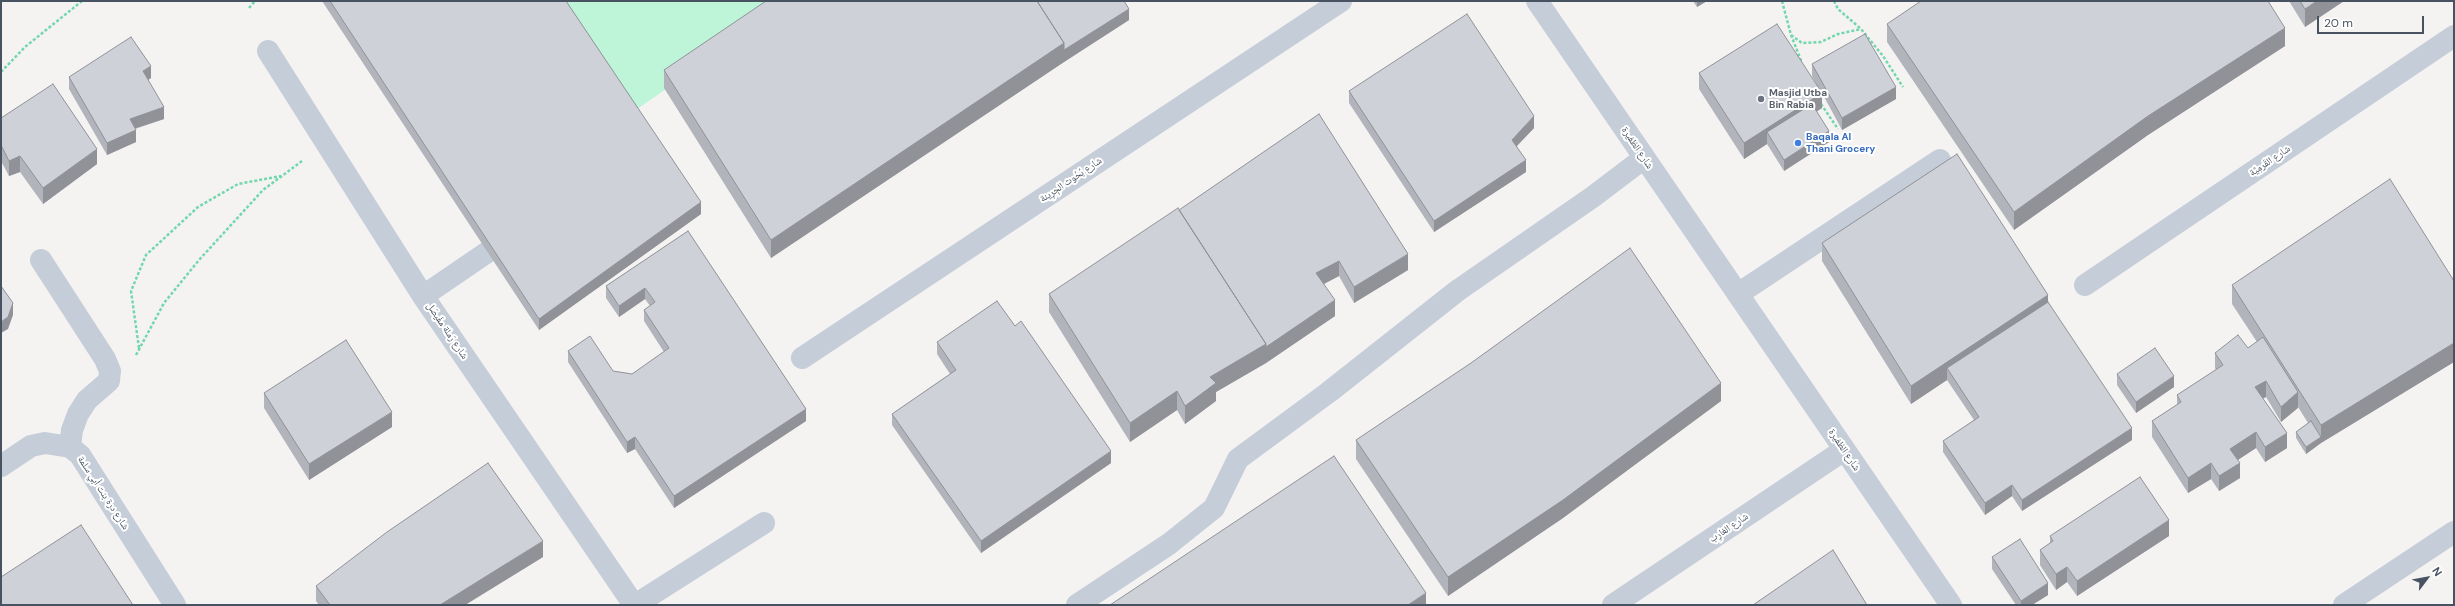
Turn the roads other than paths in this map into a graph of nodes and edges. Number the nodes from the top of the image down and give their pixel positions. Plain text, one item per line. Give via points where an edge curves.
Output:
1 (1341, 1) edge
2 (1537, 1) edge
3 (2454, 36) edge
4 (268, 51) dead end
5 (1644, 158) junction
6 (1940, 160) dead end
7 (520, 230) edge
8 (41, 260) dead end
9 (2085, 285) dead end
10 (1738, 294) junction
11 (423, 296) junction
12 (802, 358) dead end
13 (70, 447) junction
14 (1844, 450) junction
15 (1, 466) edge
16 (764, 523) dead end
17 (2454, 532) edge
18 (175, 605) edge
19 (634, 605) edge
20 (1077, 605) edge
21 (1613, 605) edge
22 (1951, 605) edge
23 (2344, 605) edge

1 - 12 street, شارع بُحُوث الجِرِينة
2 - 5 street, شارع الظفيرة
3 - 9 street, شارع القَرمِيَّة
4 - 11 street, شارع رَملة مفَيصَل
5 - 10 street, شارع الظفيرة
5 - 20 street via 1457,291 1329,392 1238,459 1214,508 1169,544
6 - 10 street
7 - 11 street
8 - 13 street via 105,359 110,371 109,382 87,400 78,414 72,430
10 - 14 street, شارع الظفيرة
11 - 19 street, شارع رَملة مفَيصَل
13 - 15 street, شارع درة بنت أبي سلمة via 45,443 31,446
13 - 18 street, شارع درة بنت أبي سلمة via 80,456
14 - 21 street, شارع الغارِب
14 - 22 street, شارع الظفيرة
16 - 19 street
17 - 23 street

